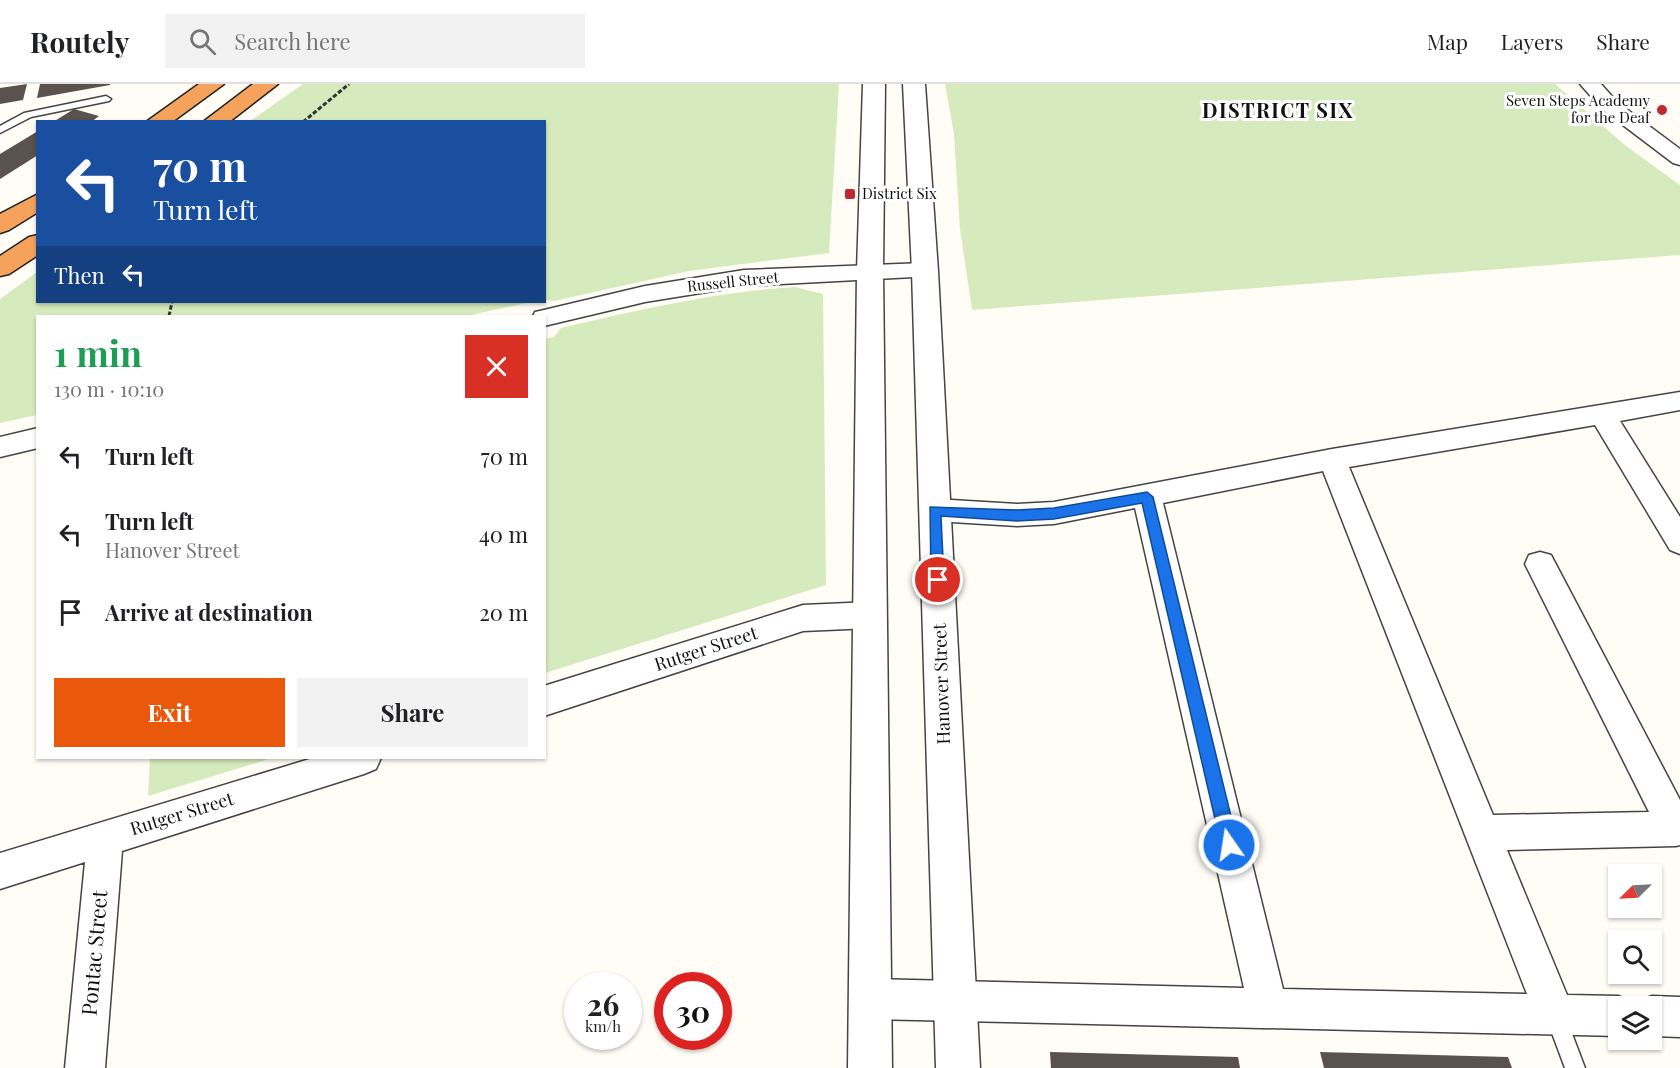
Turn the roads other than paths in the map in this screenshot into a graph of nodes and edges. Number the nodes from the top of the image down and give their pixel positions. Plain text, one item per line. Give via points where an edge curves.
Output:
1 (213, 84) edge
2 (267, 84) edge
3 (874, 84) edge
4 (914, 84) edge
5 (1590, 84) edge
6 (106, 99) dead end
7 (160, 120) edge
8 (217, 120) edge
9 (0, 130) edge
10 (1680, 159) edge
11 (36, 202) edge
12 (0, 225) edge
13 (36, 244) edge
14 (0, 268) edge
15 (870, 271) junction
16 (925, 271) junction
17 (546, 318) edge
18 (1680, 401) edge
19 (1602, 414) junction
20 (36, 438) edge
21 (0, 447) edge
22 (1332, 459) junction
23 (1147, 497) junction
24 (934, 510) junction
25 (1680, 542) edge
26 (1540, 564) dead end
27 (871, 615) junction
28 (546, 699) edge
29 (361, 759) edge
30 (1482, 833) junction
31 (105, 839) junction
32 (0, 871) edge
33 (870, 999) junction
34 (955, 1001) junction
35 (1268, 1008) junction
36 (1555, 1014) junction
37 (1608, 1016) edge
38 (1662, 1016) edge
39 (1680, 1017) edge
40 (85, 1068) edge
41 (870, 1068) edge
42 (958, 1068) edge
43 (1575, 1068) edge

1 - 7 highway
2 - 8 highway
3 - 15 street
4 - 16 street, Hanover Street
5 - 10 street via 1610,106
6 - 9 lane via 34,113
11 - 12 highway
13 - 14 highway
15 - 16 street, Russell Street
15 - 17 street, Russell Street via 744,278
15 - 27 street
16 - 24 street, Hanover Street
18 - 19 street
19 - 22 street
19 - 25 street
20 - 21 street
22 - 23 street
22 - 30 street
23 - 24 street via 1017,516
23 - 35 street
24 - 34 street, Hanover Street
26 - 30 street via 1676,829
27 - 28 street, Rutger Street via 803,618
27 - 33 street
29 - 31 street, Rutger Street
30 - 36 street
31 - 32 street, Rutger Street
31 - 40 street, Pontac Street
33 - 34 street
33 - 41 street
34 - 35 street
34 - 42 street, Hanover Street
35 - 36 street
36 - 37 street
36 - 43 lane
38 - 39 street

